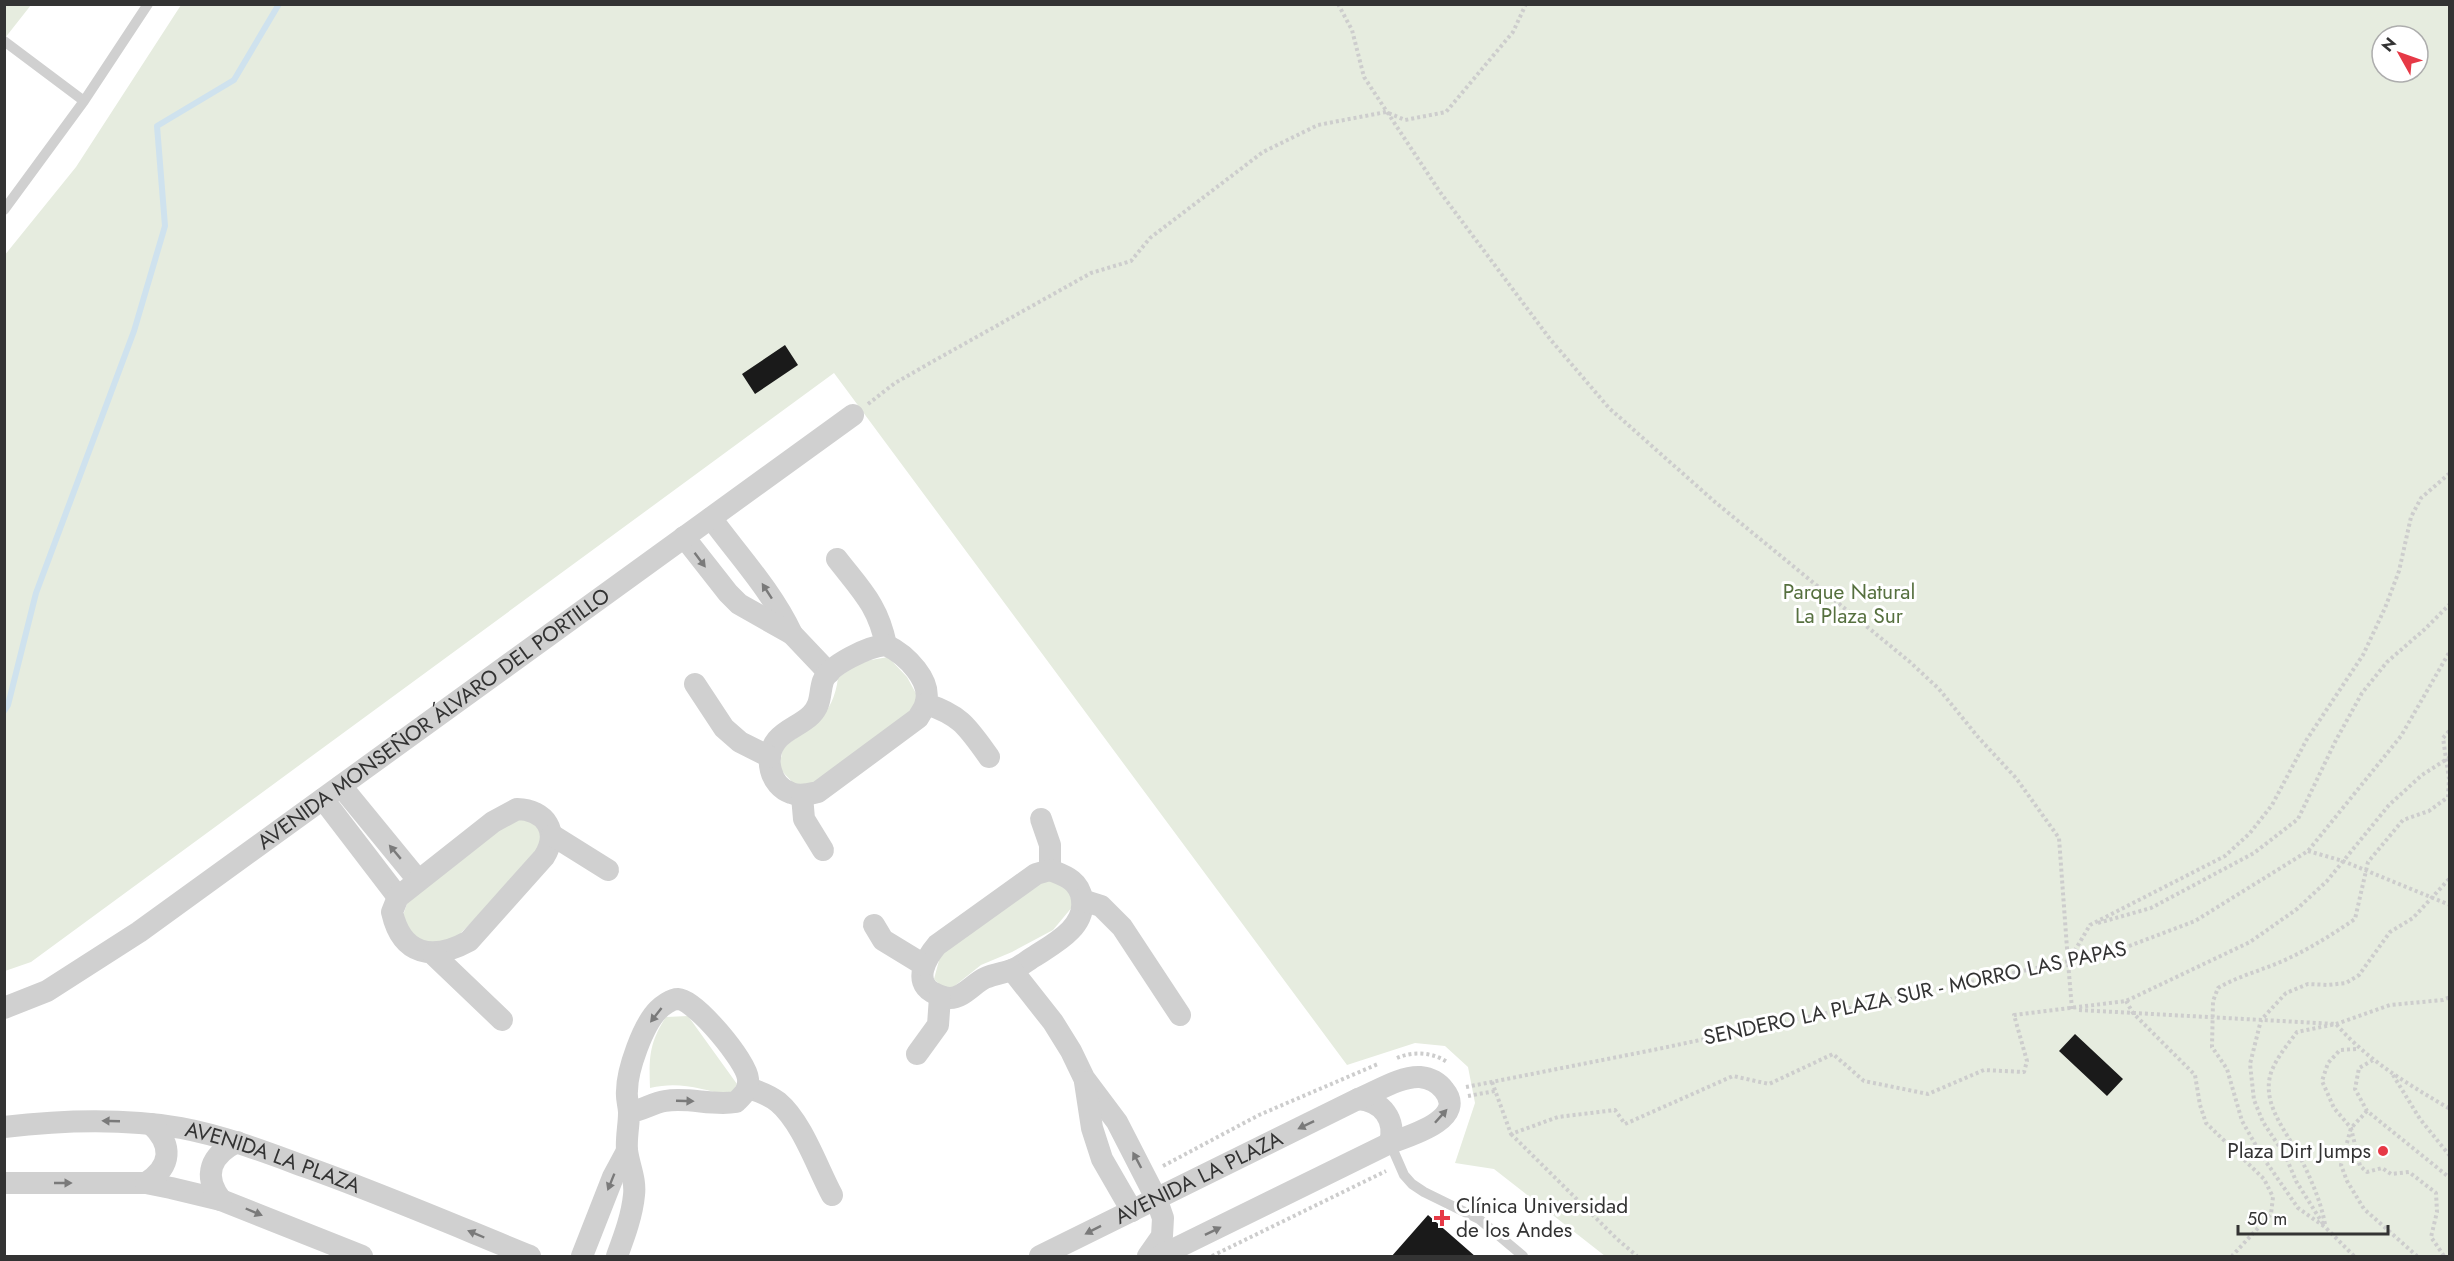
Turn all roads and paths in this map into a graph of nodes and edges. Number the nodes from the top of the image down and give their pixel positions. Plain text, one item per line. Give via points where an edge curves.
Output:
1 (148, 4) edge
2 (1338, 4) edge
3 (1526, 4) edge
4 (4, 41) edge
5 (84, 101) junction
6 (1386, 112) junction
7 (4, 210) edge
8 (853, 415) joint
9 (2450, 473) edge
10 (711, 518) junction
11 (684, 537) junction
12 (837, 559) dead end
13 (2450, 604) edge
14 (792, 634) junction
15 (886, 645) junction
16 (2450, 651) edge
17 (829, 673) junction
18 (695, 684) dead end
19 (926, 704) junction
20 (2450, 730) edge
21 (770, 757) junction
22 (989, 757) dead end
23 (2448, 758) edge
24 (332, 793) junction
25 (802, 796) junction
26 (1041, 819) dead end
27 (552, 835) junction
28 (823, 850) dead end
29 (2308, 851) junction
30 (2343, 861) junction
31 (608, 870) dead end
32 (1050, 870) junction
33 (2366, 871) junction
34 (2450, 878) edge
35 (418, 880) junction
36 (398, 897) junction
37 (2432, 898) junction
38 (1082, 900) junction
39 (2450, 905) edge
40 (874, 925) dead end
41 (2090, 925) junction
42 (433, 954) junction
43 (2068, 962) junction
44 (924, 965) junction
45 (1012, 970) junction
46 (940, 997) junction
47 (2450, 997) edge
48 (2126, 1001) junction
49 (4, 1008) edge
50 (2070, 1009) junction
51 (2133, 1013) junction
52 (1180, 1015) dead end
53 (2213, 1017) junction
54 (502, 1020) dead end
55 (2261, 1020) junction
56 (2336, 1024) junction
57 (2357, 1048) junction
58 (917, 1054) dead end
59 (1392, 1059) dead end
60 (2373, 1060) junction
61 (1383, 1063) dead end
62 (1451, 1065) dead end
63 (2393, 1075) junction
64 (1084, 1078) junction
65 (1460, 1082) dead end
66 (1492, 1082) junction
67 (1472, 1084) dead end
68 (748, 1088) junction
69 (1495, 1091) junction
70 (1358, 1099) junction
71 (2450, 1109) edge
72 (2367, 1111) junction
73 (629, 1112) junction
74 (151, 1124) junction
75 (4, 1127) edge
76 (2351, 1128) junction
77 (1511, 1134) junction
78 (237, 1142) junction
79 (1390, 1143) junction
80 (627, 1150) junction
81 (2450, 1156) edge
82 (1400, 1164) junction
83 (1145, 1176) junction
84 (2450, 1178) edge
85 (4, 1183) edge
86 (146, 1183) junction
87 (832, 1195) dead end
88 (1156, 1198) junction
89 (221, 1200) junction
90 (1132, 1211) junction
91 (2325, 1227) junction
92 (362, 1257) edge
93 (530, 1257) edge
94 (582, 1257) edge
95 (617, 1257) edge
96 (1040, 1257) edge
97 (1148, 1257) edge
98 (1160, 1257) edge
99 (1212, 1257) edge
100 (1523, 1257) edge
101 (1637, 1257) edge
102 (2232, 1257) edge
103 (2354, 1257) edge
104 (2417, 1257) edge
105 (2444, 1257) edge

1 - 5 lane
2 - 6 path via 1352,30 1364,77
3 - 6 path via 1514,32 1446,112 1405,120
4 - 5 lane
5 - 7 lane
6 - 8 path via 1318,125 1263,152 1150,238 1131,261 1091,273 913,373
6 - 43 path via 1486,256 1609,408 1715,502 1910,662 1939,689 2016,778 2059,837
8 - 10 street, AVENIDA MONSEÑOR ÁLVARO DEL PORTILLO
9 - 41 path via 2421,498 2411,517 2399,570 2385,608 2363,655 2307,739 2272,805 2250,833 2225,856
10 - 11 street, AVENIDA MONSEÑOR ÁLVARO DEL PORTILLO
14 -> 10 street via 760,580
11 -> 14 street via 733,598
11 - 24 street, AVENIDA MONSEÑOR ÁLVARO DEL PORTILLO
12 - 15 street via 876,610
13 - 41 path via 2387,662 2362,693 2298,819 2253,853 2151,909
14 - 17 street
15 - 17 street via 861,650
15 - 19 street via 906,657 926,686
16 - 29 path, SENDERO LA PLAZA SUR - MORRO LAS PAPAS via 2401,736
17 - 21 street via 823,681 822,697 811,715 776,741
18 - 21 street via 724,728 740,742
19 - 22 street via 953,714
19 - 25 street via 918,718 818,792
20 - 23 path via 2443,738
21 - 25 street via 769,770 779,787
23 - 30 path via 2389,805
23 - 33 path via 2448,797 2429,811 2403,820 2368,862
35 -> 24 street
24 - 36 street
24 - 49 street, AVENIDA MONSEÑOR ÁLVARO DEL PORTILLO via 139,932 47,991
25 - 28 street via 804,819
26 - 32 street via 1050,845
27 - 31 street
27 - 35 street via 546,822 531,810 518,809 493,822
27 - 42 street via 544,857 469,941 453,950
29 - 30 path
29 - 43 path, SENDERO LA PLAZA SUR - MORRO LAS PAPAS via 2194,921 2116,951
30 - 33 path
30 - 48 path via 2297,909 2250,942
32 - 38 street via 1070,877
32 - 44 street via 1036,874 937,945
33 - 37 path
33 - 53 path via 2355,919 2323,942 2218,988
34 - 37 path
35 - 36 street
36 - 42 street via 392,912 400,937 420,951
37 - 39 path
37 - 55 path via 2413,918 2390,932 2359,975 2346,983 2308,984 2286,993
38 - 45 street via 1075,926
38 - 52 street via 1101,906 1122,927
40 - 44 street via 883,940
41 - 43 path
42 - 54 street
43 - 50 path
43 - 66 path, SENDERO LA PLAZA SUR - MORRO LAS PAPAS
44 - 46 street via 922,978 928,989
45 - 46 street via 988,977 951,998
45 - 64 street via 1053,1023
46 - 58 street via 938,1025
47 - 56 path via 2390,1005
48 - 50 path
48 - 51 path
50 - 51 path
50 - 77 path via 2014,1015 2027,1061 2024,1072 1984,1070 1928,1094 1863,1081 1833,1053 1769,1083 1733,1076 1625,1124 1615,1110 1558,1117
51 - 53 path
51 - 102 path via 2195,1075 2206,1123 2264,1179 2273,1197 2271,1214
53 - 55 path
53 - 91 path via 2212,1047 2227,1069 2242,1121 2298,1208
55 - 56 path
55 - 91 path via 2250,1064 2254,1100
56 - 57 path
56 - 91 path via 2297,1032 2271,1072 2274,1112 2322,1206
57 - 60 path
57 - 76 path via 2340,1050 2328,1063 2322,1082 2334,1108
59 - 62 path via 1423,1053
60 - 63 path
60 - 72 path via 2359,1068 2355,1089
61 - 83 path via 1259,1115
63 - 71 path
63 - 81 path via 2420,1119
83 -> 64 street via 1117,1122
64 - 90 street via 1092,1128 1102,1159
65 - 69 path via 1464,1097
66 - 67 path, SENDERO LA PLAZA SUR - MORRO LAS PAPAS
66 - 69 path
73 -> 68 street via 665,1100 719,1105 736,1102
68 -> 73 street via 744,1067 711,1023 687,1002 677,999 657,1011 645,1031 628,1082
68 - 87 street via 777,1101 792,1118
69 - 77 path
70 - 79 street via 1374,1102 1386,1113 1392,1127
79 -> 70 street, AVENIDA LA PLAZA via 1442,1119 1450,1102 1444,1089 1428,1079 1412,1078
70 -> 88 street, AVENIDA LA PLAZA
72 - 76 path
72 - 84 path
73 - 80 street
74 -> 75 street, AVENIDA LA PLAZA via 85,1120
74 - 78 street, AVENIDA LA PLAZA
74 - 86 street via 162,1134 167,1148 158,1175
76 - 104 path via 2341,1165 2347,1181 2364,1209
76 - 105 path via 2360,1166 2367,1172 2382,1168 2391,1174 2409,1172 2436,1192 2437,1212 2431,1237
77 - 101 path
78 - 89 street via 217,1155 212,1168 213,1190
93 -> 78 street, AVENIDA LA PLAZA via 358,1185
79 - 82 lane
98 -> 79 street, AVENIDA LA PLAZA
80 -> 94 street
80 - 95 street via 634,1194
82 - 99 path
82 - 100 lane via 1416,1188 1479,1219
83 - 88 street
85 -> 86 street
86 - 89 street
88 - 90 street, AVENIDA LA PLAZA
88 - 97 street via 1163,1218 1162,1236
89 -> 92 street
90 -> 96 street, AVENIDA LA PLAZA
91 - 103 path

